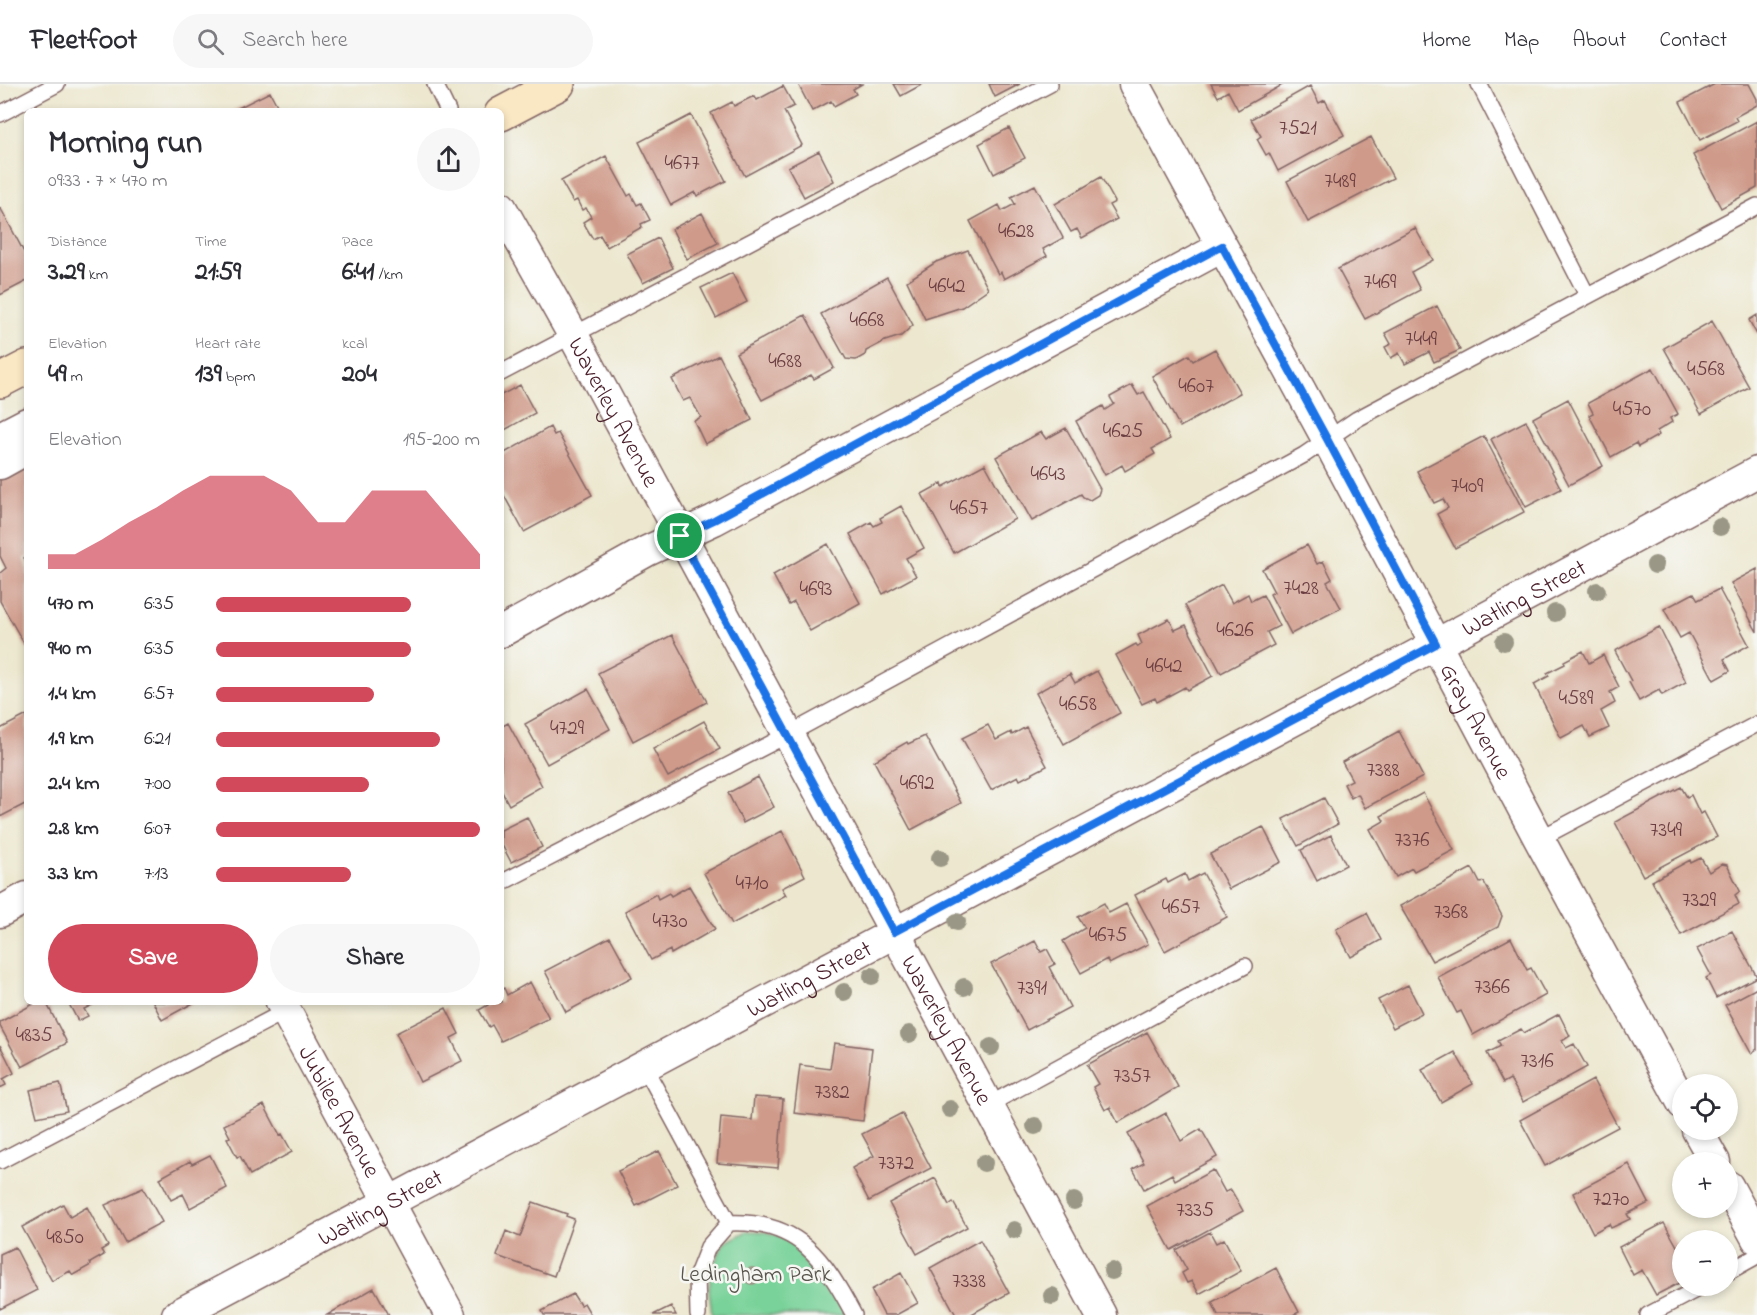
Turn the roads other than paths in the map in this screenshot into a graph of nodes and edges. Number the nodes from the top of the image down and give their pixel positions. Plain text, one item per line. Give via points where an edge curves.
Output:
1 (57, 84) edge
2 (435, 84) edge
3 (558, 84) edge
4 (1050, 84) edge
5 (1134, 84) edge
6 (1479, 84) edge
7 (447, 108) edge
8 (504, 112) edge
9 (0, 114) edge
10 (1757, 206) edge
11 (504, 212) edge
12 (1222, 246) junction
13 (1587, 295) junction
14 (573, 335) junction
15 (24, 369) edge
16 (504, 371) edge
17 (0, 381) edge
18 (24, 425) edge
19 (0, 437) edge
20 (1327, 439) junction
21 (24, 452) edge
22 (0, 464) edge
23 (1757, 472) edge
24 (680, 536) junction
25 (504, 630) edge
26 (1436, 644) junction
27 (1757, 724) edge
28 (789, 734) junction
29 (1539, 839) junction
30 (504, 881) edge
31 (24, 899) edge
32 (0, 912) edge
33 (894, 932) junction
34 (1245, 966) dead end
35 (284, 1006) edge
36 (644, 1066) junction
37 (1672, 1084) edge
38 (988, 1105) junction
39 (0, 1161) edge
40 (389, 1203) junction
41 (1738, 1204) edge
42 (729, 1223) junction
43 (1757, 1239) edge
44 (1757, 1256) edge
45 (1738, 1266) edge
46 (1684, 1296) edge
47 (177, 1315) edge
48 (450, 1315) edge
49 (698, 1315) edge
50 (854, 1315) edge
51 (1101, 1315) edge
52 (1648, 1315) edge

1 - 9 lane
2 - 7 lane
3 - 8 street
4 - 14 lane
5 - 12 street, Gray Avenue
6 - 13 lane
10 - 13 lane
11 - 14 street, Waverley Avenue
12 - 20 street, Gray Avenue
12 - 24 street
13 - 20 lane
14 - 16 lane
14 - 24 street, Waverley Avenue
15 - 17 street
18 - 19 street
20 - 26 street, Gray Avenue
20 - 28 lane
21 - 22 street
23 - 26 street, Watling Street
24 - 25 street
24 - 28 street, Waverley Avenue
26 - 29 street, Gray Avenue
26 - 33 street, Watling Street
27 - 29 lane
28 - 30 lane
28 - 33 street, Waverley Avenue
29 - 37 street, Gray Avenue
31 - 32 street
33 - 36 street, Watling Street
33 - 38 street, Waverley Avenue
34 - 38 lane
35 - 39 lane
35 - 40 street, Jubilee Avenue
36 - 40 street, Watling Street
36 - 42 lane
38 - 51 street, Waverley Avenue
40 - 47 street, Watling Street
40 - 48 street, Jubilee Avenue
41 - 43 street
42 - 49 lane via 708,1247 697,1275
42 - 50 lane via 751,1222 780,1229 804,1245 823,1263
44 - 45 lane
46 - 52 lane

